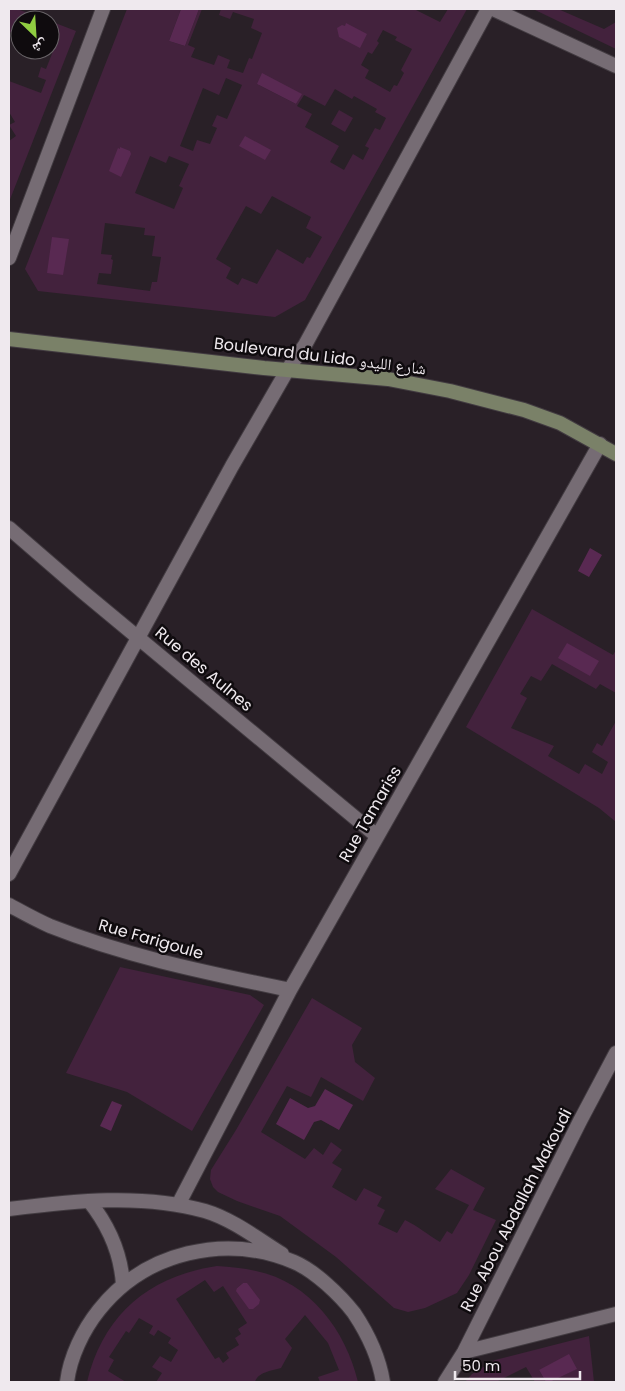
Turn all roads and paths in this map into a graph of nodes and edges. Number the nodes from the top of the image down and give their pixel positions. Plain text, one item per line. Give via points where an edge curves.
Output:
1 (103, 9) edge
2 (488, 9) edge
3 (493, 9) edge
4 (616, 66) edge
5 (9, 258) edge
6 (9, 339) edge
7 (288, 369) junction
8 (600, 444) junction
9 (616, 454) edge
10 (9, 528) edge
11 (138, 638) junction
12 (378, 836) junction
13 (9, 874) edge
14 (9, 905) edge
15 (290, 990) junction
16 (616, 1053) edge
17 (89, 1201) junction
18 (178, 1206) junction
19 (9, 1209) edge
20 (295, 1263) junction
21 (123, 1285) junction
22 (616, 1314) edge
23 (464, 1352) junction
24 (67, 1382) edge
25 (383, 1382) edge
26 (445, 1382) edge

1 - 5 street
2 - 7 street via 305,345
3 - 4 street
6 - 7 main road, Boulevard du Lido شارع الليدو
7 - 8 main road, Boulevard du Lido شارع الليدو via 388,379 488,399 560,423
7 - 11 street
8 - 9 main road, Boulevard du Lido شارع الليدو
8 - 12 street, Rue Tamariss
10 - 11 street, Rue des Aulnes
11 - 12 street, Rue des Aulnes
11 - 13 street
12 - 15 street, Rue Tamariss
14 - 15 street, Rue Farigoule via 48,925 146,959
15 - 18 street, Rue Tamariss
16 - 23 street, Rue Abou Abdallah Makoudi
17 - 18 street via 139,1201
17 - 19 street
17 - 21 street via 103,1219 115,1244
18 - 20 street via 207,1212 230,1222
20 - 21 street via 254,1251 208,1249 163,1261
20 - 25 street via 323,1281 362,1325 375,1351
21 - 24 street via 107,1300 82,1337
22 - 23 street
23 - 26 street, Rue Abou Abdallah Makoudi

